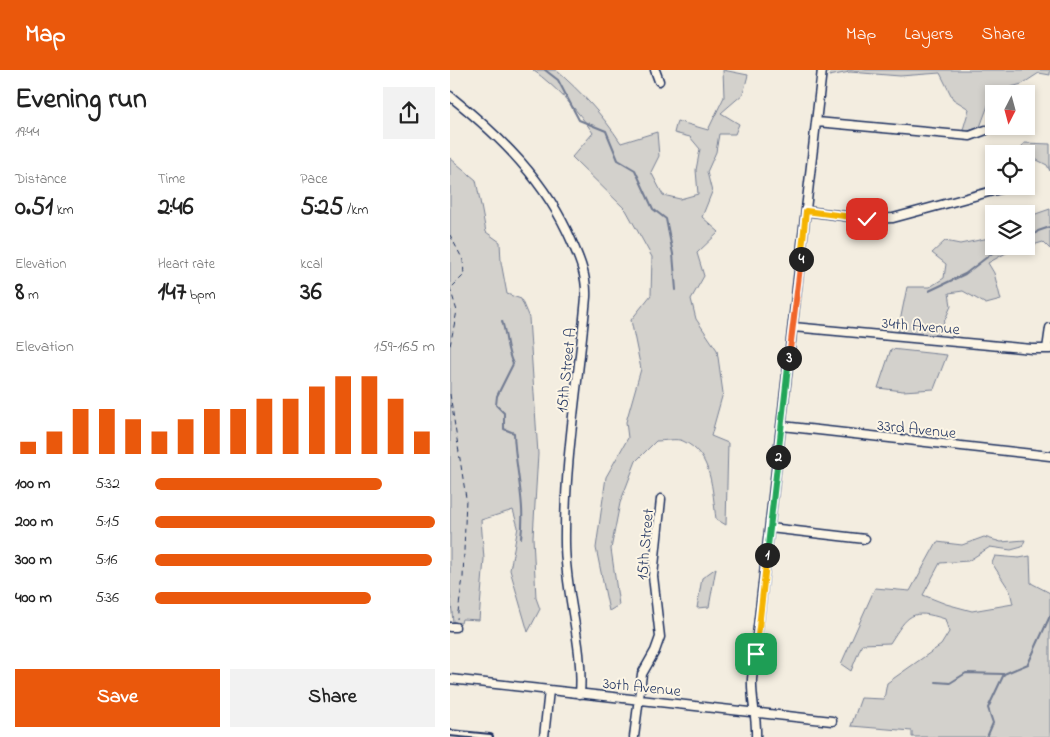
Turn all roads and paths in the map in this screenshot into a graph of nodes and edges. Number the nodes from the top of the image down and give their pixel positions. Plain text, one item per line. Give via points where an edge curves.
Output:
1 (655, 70) edge
2 (822, 70) edge
3 (659, 81) dead end
4 (450, 96) edge
5 (816, 122) junction
6 (985, 130) edge
7 (985, 193) edge
8 (806, 211) junction
9 (450, 236) edge
10 (450, 288) edge
11 (792, 327) junction
12 (1050, 328) edge
13 (450, 346) edge
14 (1048, 349) edge
15 (450, 394) edge
16 (782, 426) junction
17 (1050, 456) edge
18 (661, 499) dead end
19 (770, 528) junction
20 (865, 538) dead end
21 (453, 627) edge
22 (450, 679) edge
23 (549, 690) junction
24 (580, 694) junction
25 (639, 699) junction
26 (754, 712) junction
27 (832, 721) dead end
28 (450, 733) edge
29 (490, 737) edge
30 (544, 737) edge
31 (634, 737) edge
32 (756, 737) edge

1 - 3 street
2 - 5 street
4 - 24 street, 15th Street A via 502,141 540,184 568,233 585,280 565,543 580,659
5 - 6 street via 970,136
5 - 8 street
7 - 8 street via 893,218 867,219
8 - 11 street
9 - 10 path via 462,260 464,275
10 - 13 path via 457,311
11 - 14 street, 34th Avenue
11 - 16 street
12 - 14 street, 34th Avenue
15 - 21 path via 466,498 463,578
16 - 17 street, 33rd Avenue
16 - 19 street
18 - 25 street, 15th Street via 654,576 660,637 642,674
19 - 20 street
19 - 26 street via 751,698
22 - 23 street, 30th Avenue
23 - 24 street, 30th Avenue
23 - 30 street
24 - 25 street, 30th Avenue
25 - 26 street, 30th Avenue
25 - 31 street, 15th Street
26 - 27 street, 30th Avenue
26 - 32 street
28 - 29 lane

